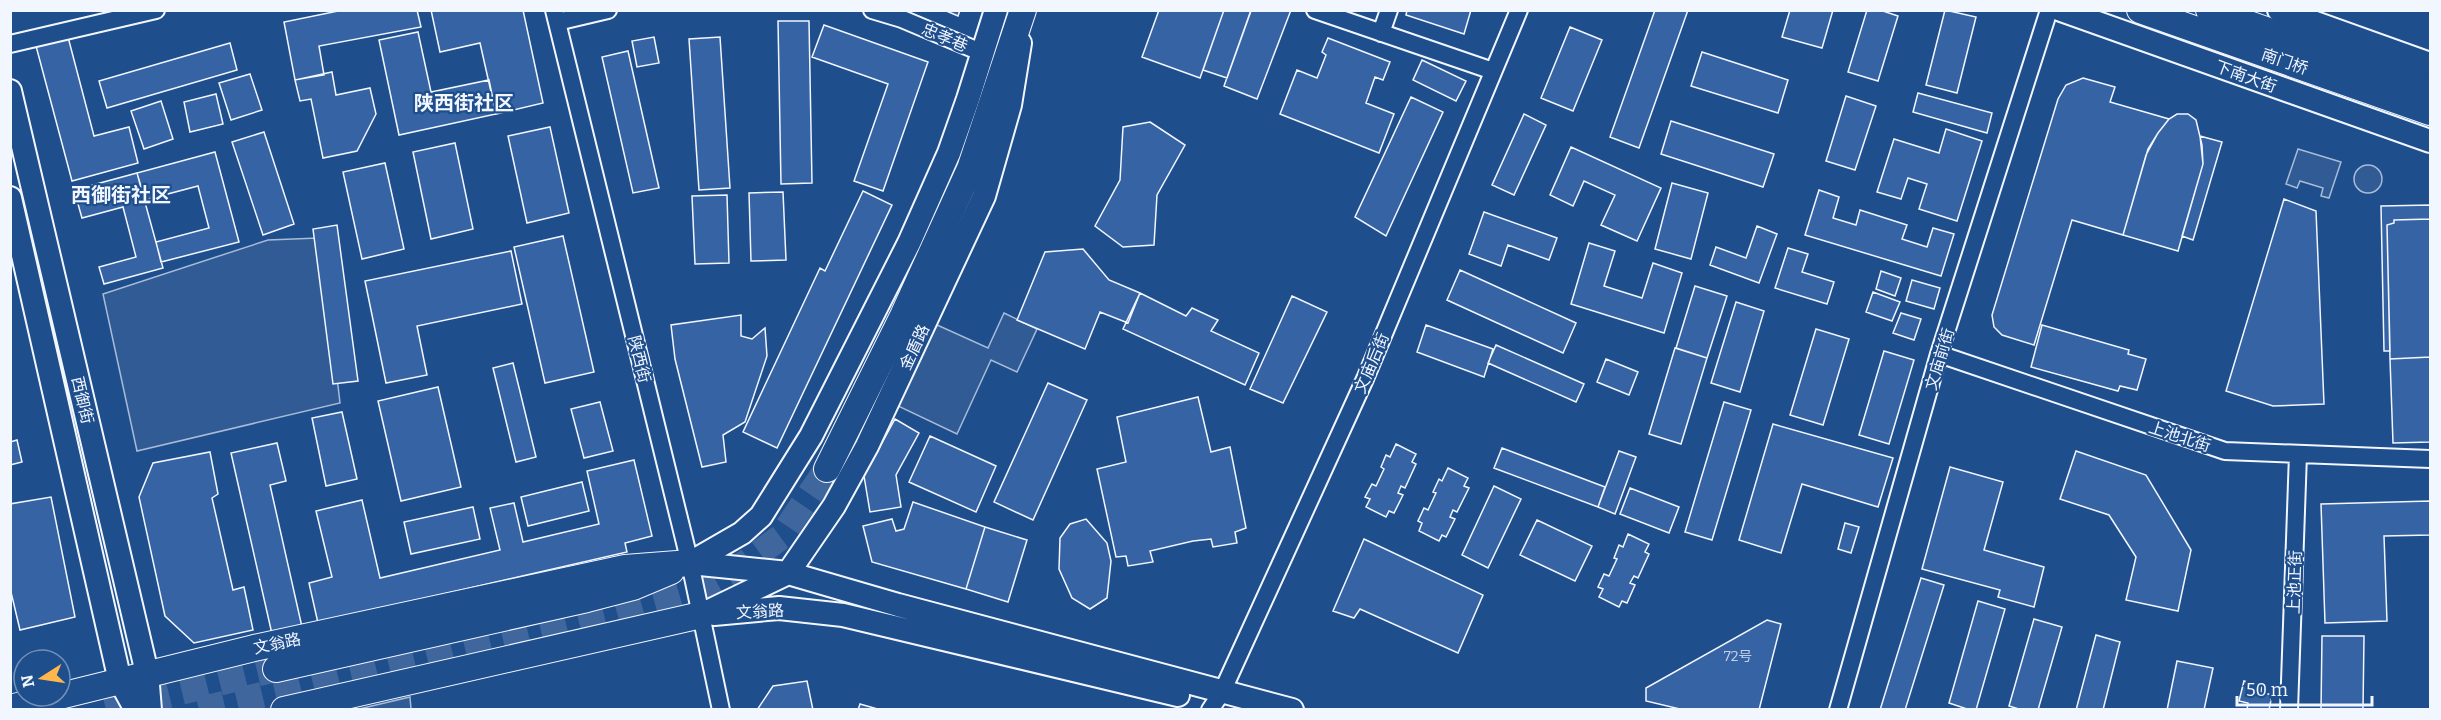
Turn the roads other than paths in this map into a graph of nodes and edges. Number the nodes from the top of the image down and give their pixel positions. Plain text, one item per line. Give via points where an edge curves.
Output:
1 (156, 10) edge
2 (608, 10) edge
3 (872, 10) edge
4 (996, 10) edge
5 (1023, 10) edge
6 (1316, 10) edge
7 (1389, 10) edge
8 (1519, 10) edge
9 (2049, 10) edge
10 (2061, 10) edge
11 (2140, 10) edge
12 (2209, 10) edge
13 (2279, 10) edge
14 (555, 16) edge
15 (1381, 33) junction
16 (10, 44) edge
17 (983, 53) junction
18 (2430, 64) edge
19 (1493, 72) junction
20 (2430, 88) edge
21 (10, 91) edge
22 (2430, 112) edge
23 (2430, 141) edge
24 (10, 198) edge
25 (1939, 354) junction
26 (2298, 454) junction
27 (2430, 459) edge
28 (827, 469) tunnel mouth
29 (690, 563) junction
30 (788, 573) junction
31 (701, 615) junction
32 (276, 669) tunnel mouth
33 (147, 673) junction
34 (120, 681) junction
35 (72, 693) edge
36 (1220, 704) edge
37 (135, 710) edge
38 (150, 710) edge
39 (284, 710) edge
40 (721, 710) edge
41 (1292, 710) edge
42 (1838, 710) edge
43 (2289, 710) edge

1 - 16 street
2 - 14 street
3 - 17 street, 忠孝巷
4 - 17 main road
5 - 28 main road, 金盾路 via 970,169
5 - 30 main road, 金盾路 via 1010,105 984,196 867,446 834,506
6 - 15 street
7 - 15 street
8 - 19 street, 文庙后街
9 - 25 street, 文庙前街
10 - 23 main road, 下南大街
11 - 22 main road, 南门桥
12 - 20 main road, 南门桥
13 - 18 main road
14 - 29 street, 陕西街
15 - 19 street
17 - 29 main road via 949,153 909,243 811,436 761,516 742,533
19 - 36 street, 文庙后街 via 1365,379
21 - 33 main road, 西御街
24 - 34 main road, 西御街
25 - 26 street, 上池北街 via 2225,451
25 - 42 street, 文庙前街
26 - 27 street, 上池北街
26 - 43 street, 上池正街
29 - 30 main road, 文翁路
29 - 31 street, 陕西街
29 - 32 main road, 文翁路 via 633,587 588,599
29 - 33 main road, 文翁路 via 625,568
30 - 31 main road, 金盾路
30 - 36 main road, 文翁路
31 - 36 main road, 文翁路 via 779,608 843,615
31 - 39 main road, 文翁路
31 - 40 street, 陕西街
33 - 34 main road, 文翁路
33 - 38 main road, 西御街
34 - 35 main road, 文翁路
34 - 37 main road, 西御街
36 - 41 main road, 文翁路

